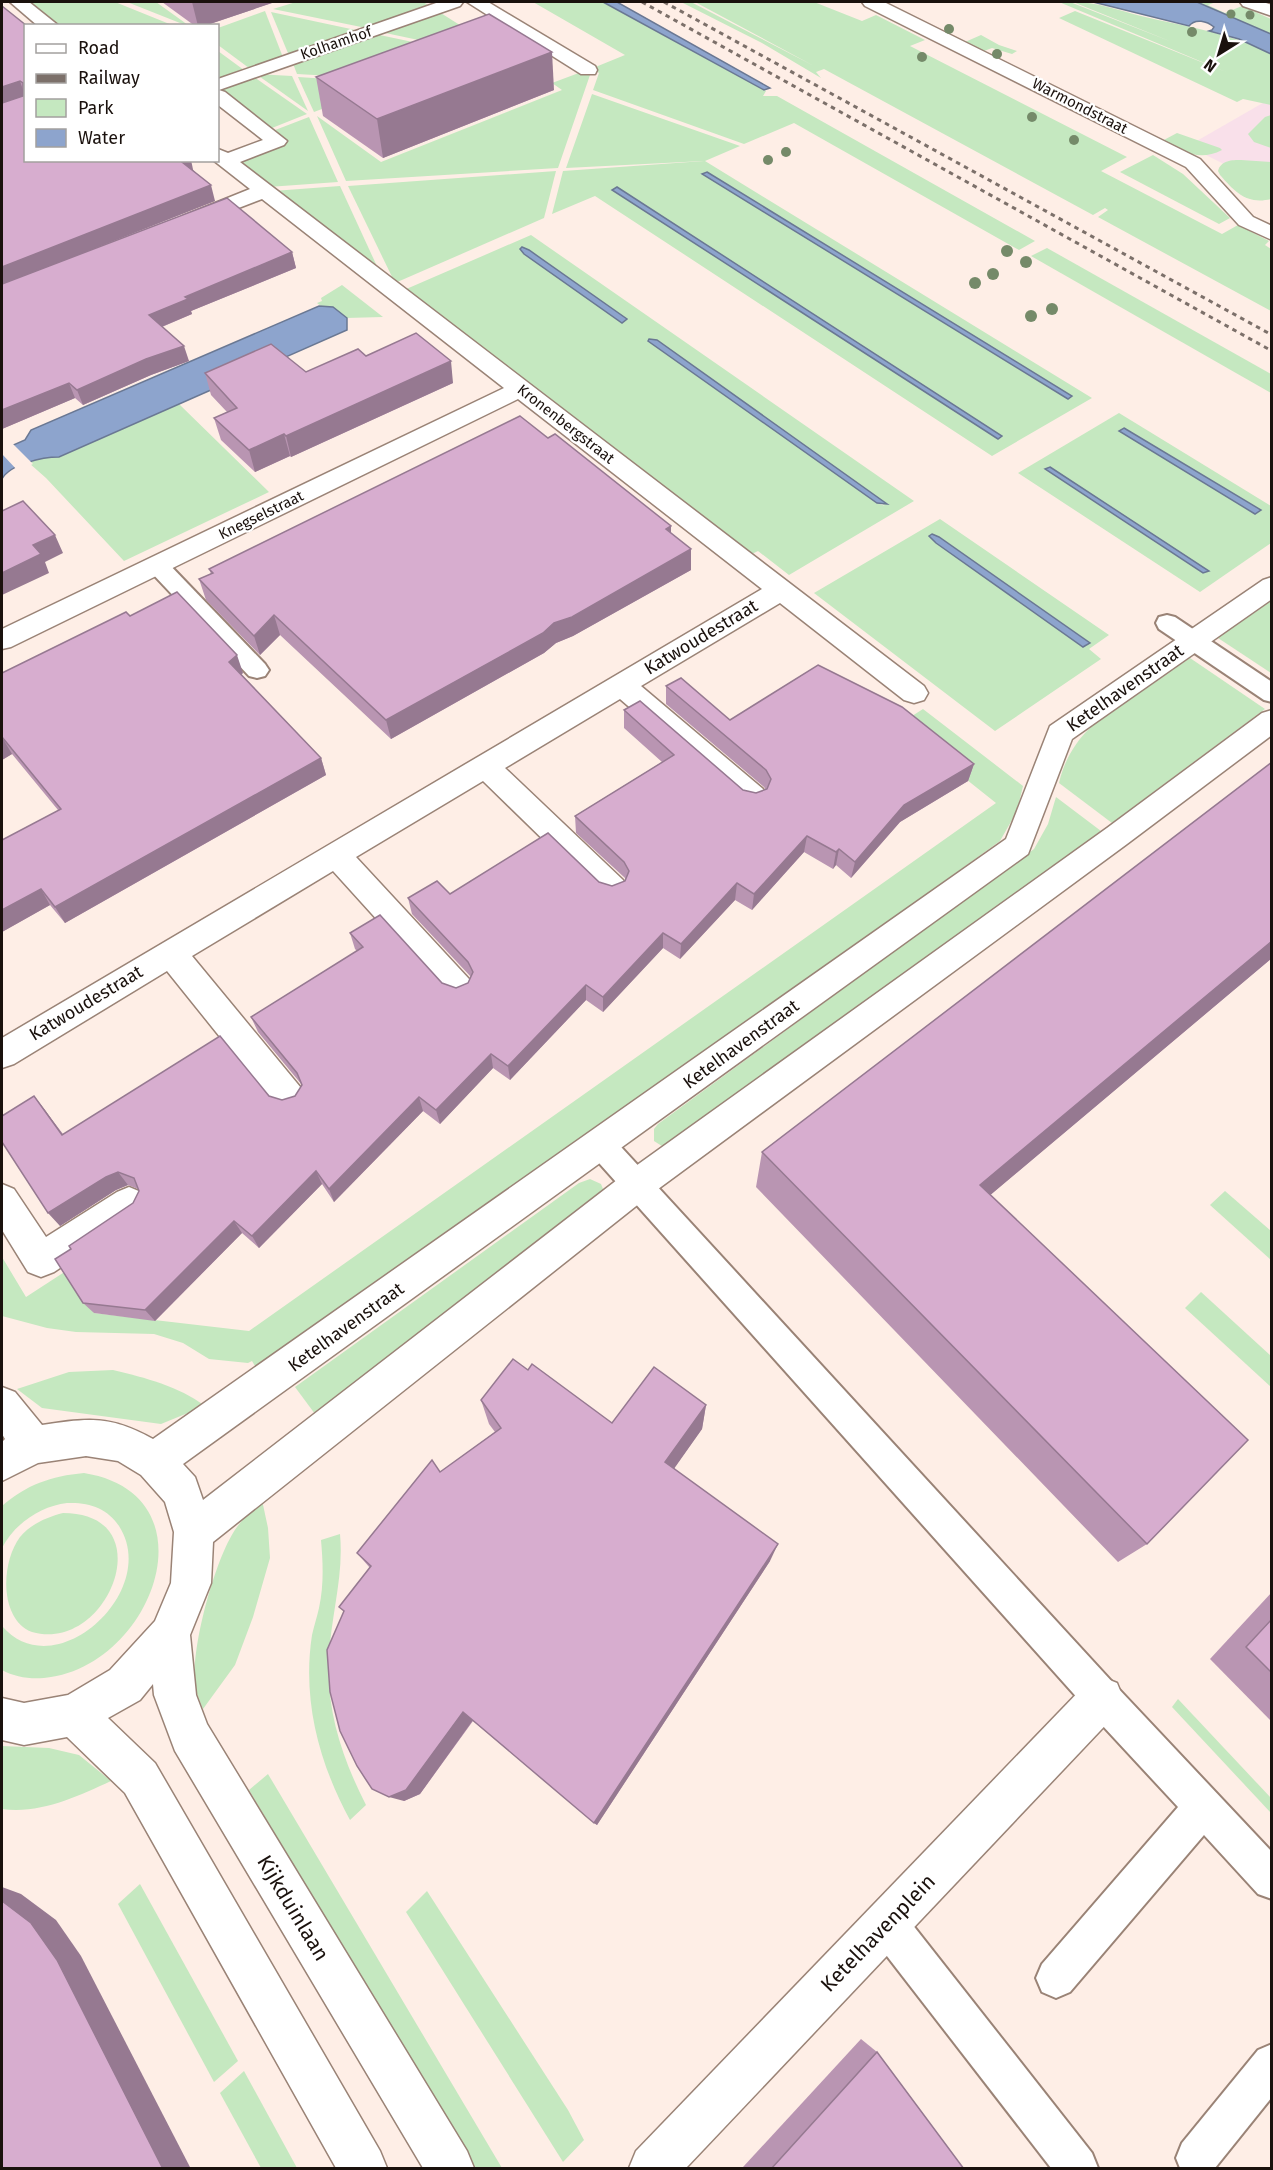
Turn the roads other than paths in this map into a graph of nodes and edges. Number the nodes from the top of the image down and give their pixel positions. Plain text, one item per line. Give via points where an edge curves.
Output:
1 (19, 2) edge
2 (454, 2) edge
3 (476, 2) edge
4 (871, 2) edge
5 (1249, 2) edge
6 (1272, 11) edge
7 (47, 24) edge
8 (588, 70) dead end
9 (219, 85) edge
10 (219, 97) edge
11 (221, 158) edge
12 (264, 191) junction
13 (177, 225) edge
14 (1272, 234) edge
15 (520, 389) junction
16 (157, 565) junction
17 (1272, 586) edge
18 (781, 590) junction
19 (1180, 632) junction
20 (2, 640) edge
21 (257, 670) dead end
22 (622, 685) junction
23 (914, 693) dead end
24 (1272, 694) edge
25 (1272, 720) edge
26 (485, 766) junction
27 (753, 797) edge
28 (336, 855) junction
29 (612, 888) edge
30 (171, 953) junction
31 (458, 988) edge
32 (2, 1054) edge
33 (289, 1098) edge
34 (601, 1145) junction
35 (638, 1184) junction
36 (2, 1200) edge
37 (129, 1203) edge
38 (2, 1405) edge
39 (18, 1454) edge
40 (155, 1461) junction
41 (194, 1532) junction
42 (170, 1635) junction
43 (1102, 1698) junction
44 (74, 1715) junction
45 (2, 1719) edge
46 (1204, 1806) junction
47 (1272, 1880) edge
48 (887, 1924) junction
49 (1056, 1978) dead end
50 (1272, 2064) edge
51 (1197, 2158) dead end
52 (363, 2169) edge
53 (450, 2169) edge
54 (653, 2169) edge
55 (1077, 2169) edge

1 - 7 street
2 - 9 street, Kolhamhof
3 - 8 street
4 - 14 street, Warmondstraat via 1193,163 1246,221
5 - 6 street
10 - 11 street via 277,141
11 - 12 street, Kronenbergstraat
12 - 13 street
12 - 15 street, Kronenbergstraat
15 - 16 street, Knegselstraat
15 - 18 street, Kronenbergstraat
16 - 20 street, Knegselstraat
16 - 21 lane
17 - 19 street, Ketelhavenstraat
18 - 22 street, Katwoudestraat
18 - 23 street, Kronenbergstraat
19 - 24 lane
19 - 34 street, Ketelhavenstraat via 1060,733 1018,846
22 - 26 street, Katwoudestraat
22 - 27 street, Katwoudestraat
25 - 35 street
26 - 28 street, Katwoudestraat
26 - 29 street
28 - 30 street, Katwoudestraat
28 - 31 street
30 - 32 street, Katwoudestraat
30 - 33 street
34 - 35 lane
34 - 40 street, Ketelhavenstraat
35 - 41 street
35 - 43 lane
36 - 37 street via 41,1260
38 - 39 street
39 - 40 street via 86,1437 123,1443
40 - 41 street via 182,1491
41 - 42 street via 191,1583
42 - 44 street via 125,1685
42 - 53 street, Kijkduinlaan via 175,1695 190,1736
43 - 46 lane
43 - 48 street, Ketelhavenplein
44 - 45 street via 24,1724
44 - 52 street via 140,1778
46 - 47 lane
46 - 49 lane
48 - 54 street, Ketelhavenplein
48 - 55 lane
50 - 51 lane

